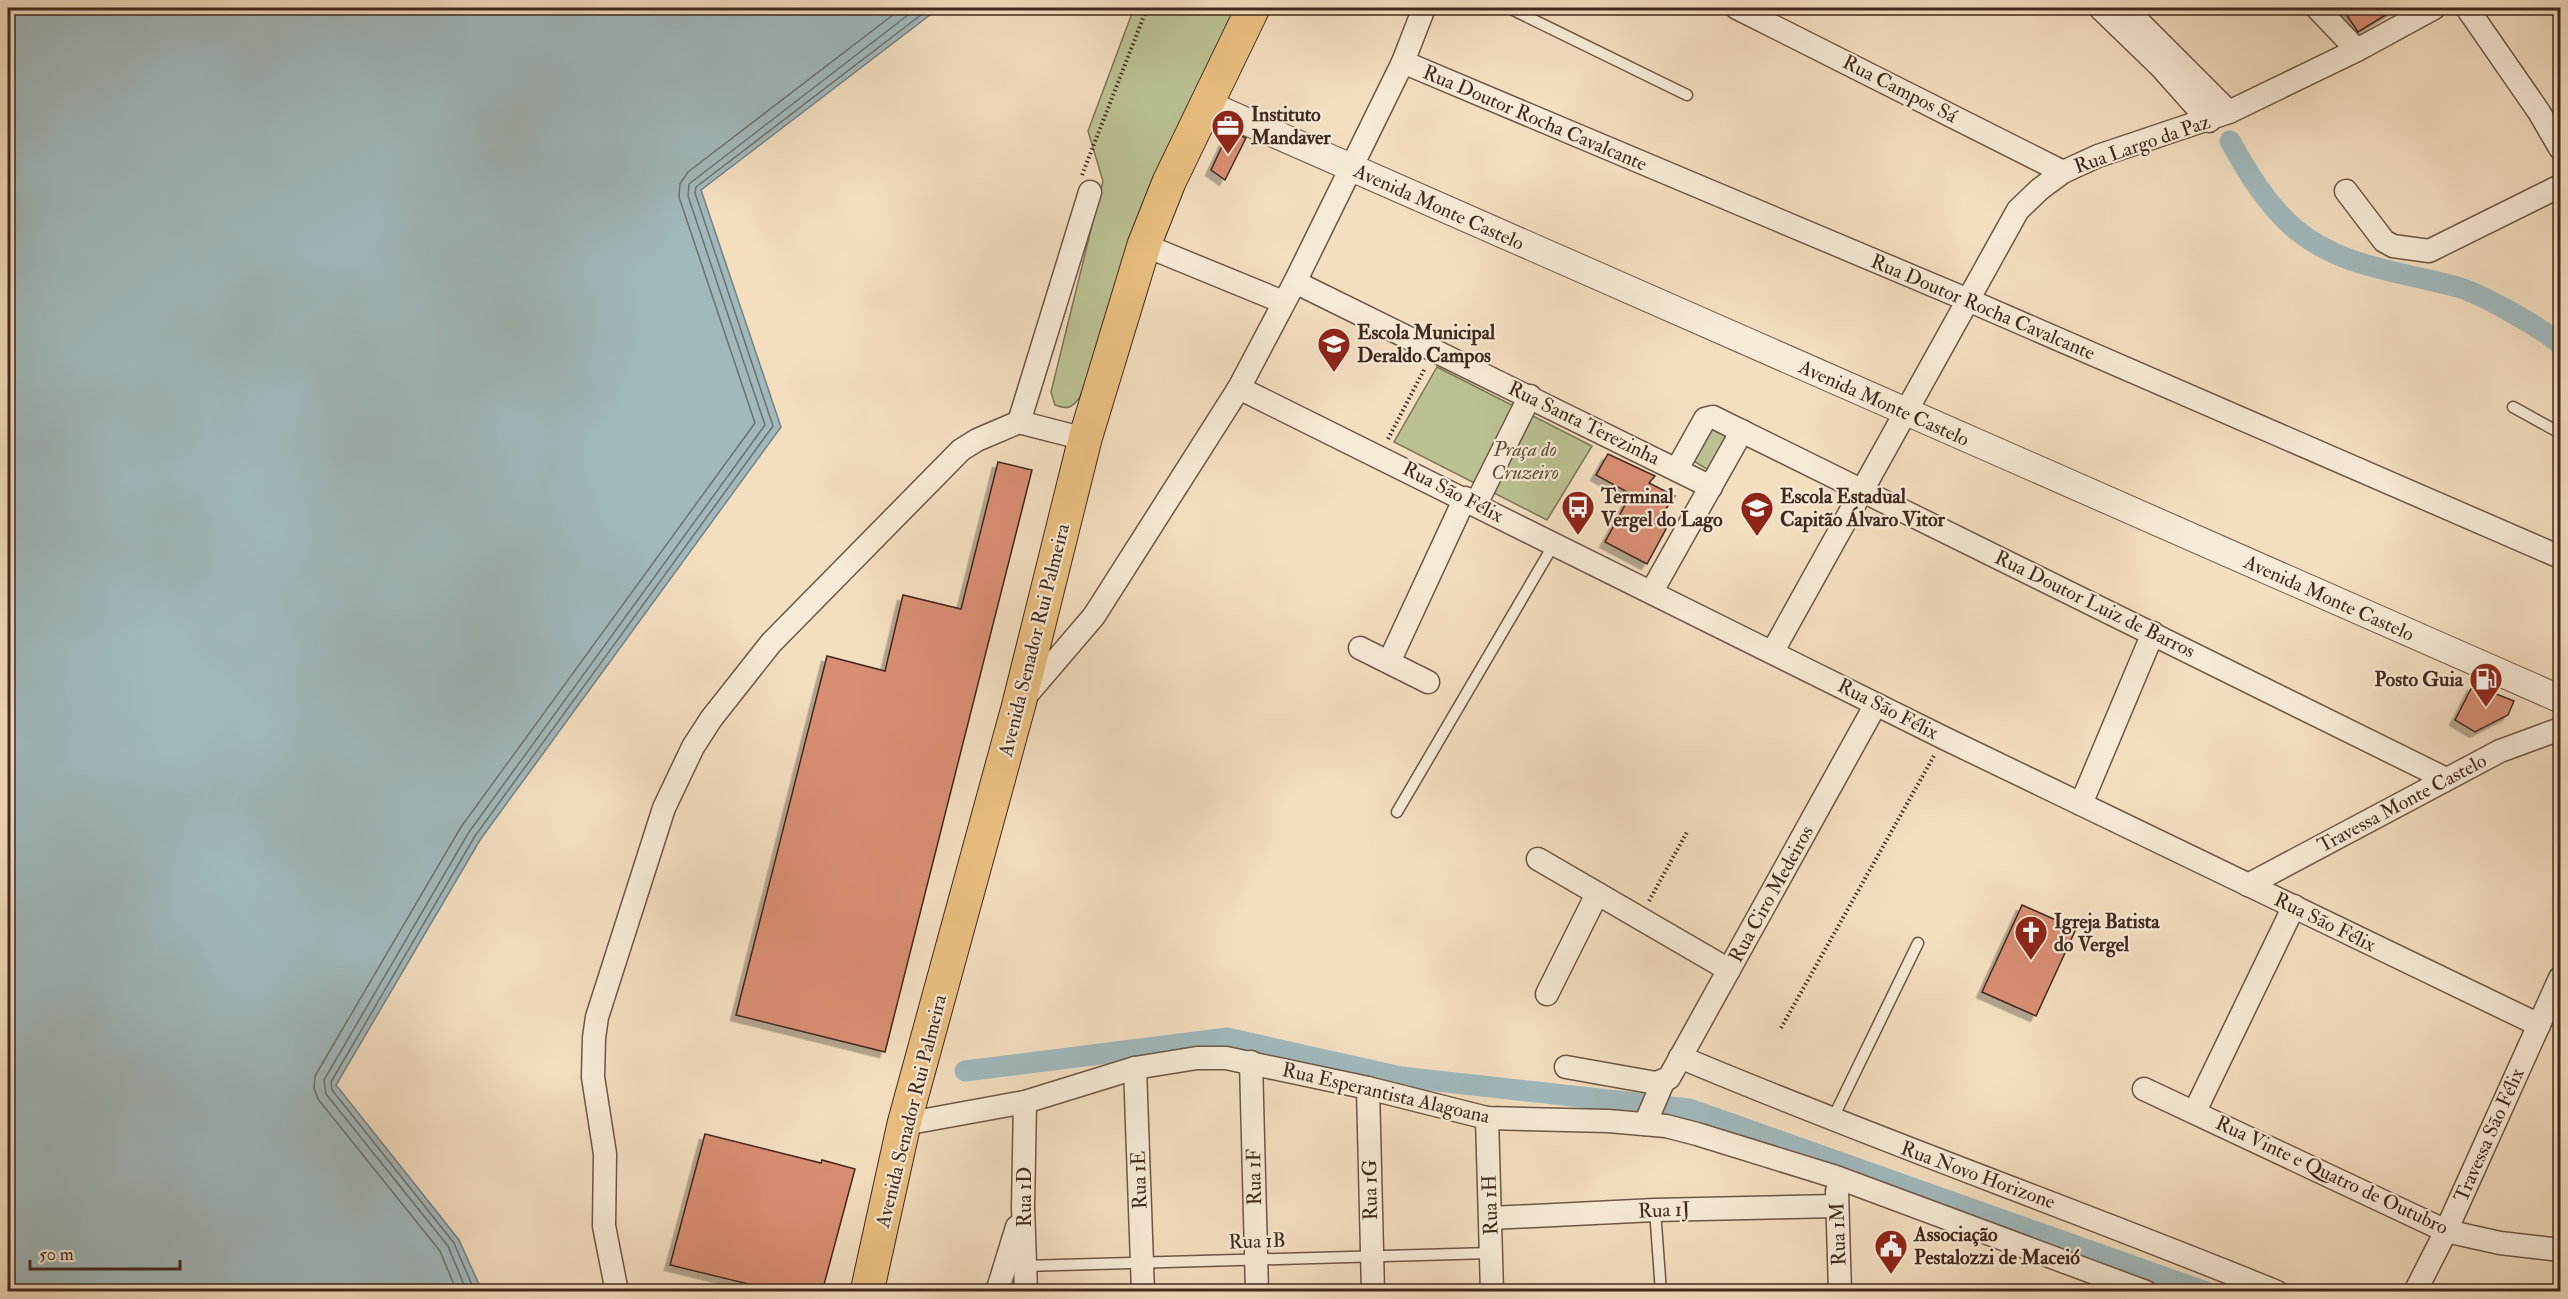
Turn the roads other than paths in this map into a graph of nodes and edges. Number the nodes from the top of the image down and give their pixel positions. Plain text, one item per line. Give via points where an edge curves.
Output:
1 (1253, 8) edge
2 (1424, 8) edge
3 (1509, 8) edge
4 (1737, 8) edge
5 (2100, 8) edge
6 (2125, 8) edge
7 (2317, 8) edge
8 (2434, 8) edge
9 (2467, 8) edge
10 (2357, 50) junction
11 (1402, 62) junction
12 (1687, 95) dead end
13 (1209, 105) junction
14 (2219, 117) junction
15 (2560, 148) edge
16 (1351, 168) junction
17 (2062, 172) junction
18 (2560, 186) edge
19 (2346, 191) dead end
20 (1090, 192) dead end
21 (1144, 245) junction
22 (1295, 282) junction
23 (1968, 300) junction
24 (1283, 302) junction
25 (1239, 388) junction
26 (1530, 396) junction
27 (2513, 407) dead end
28 (1906, 413) junction
29 (1019, 422) junction
30 (1742, 431) junction
31 (2560, 433) edge
32 (1085, 439) junction
33 (1677, 469) junction
34 (1711, 487) junction
35 (1862, 489) junction
36 (1471, 501) junction
37 (1555, 543) junction
38 (2560, 557) edge
39 (1652, 591) junction
40 (2153, 633) junction
41 (1360, 648) dead end
42 (1773, 651) junction
43 (1389, 662) junction
44 (1428, 682) dead end
45 (2560, 699) edge
46 (1018, 704) junction
47 (1876, 704) junction
48 (2560, 729) edge
49 (2446, 779) junction
50 (2081, 804) junction
51 (1397, 812) dead end
52 (1538, 859) dead end
53 (2248, 885) junction
54 (1597, 894) junction
55 (2294, 906) junction
56 (1918, 944) dead end
57 (1729, 970) junction
58 (2560, 978) edge
59 (1547, 994) dead end
60 (2550, 1012) edge
61 (1680, 1057) junction
62 (1251, 1062) junction
63 (1566, 1067) dead end
64 (1135, 1068) junction
65 (1368, 1088) junction
66 (2144, 1089) dead end
67 (1655, 1099) junction
68 (1025, 1102) junction
69 (2194, 1111) junction
70 (1487, 1118) junction
71 (1832, 1121) junction
72 (904, 1124) junction
73 (1836, 1177) junction
74 (1837, 1206) junction
75 (1023, 1207) junction
76 (1656, 1210) junction
77 (1491, 1218) junction
78 (2446, 1231) junction
79 (2560, 1250) edge
80 (1491, 1253) junction
81 (1371, 1255) junction
82 (1256, 1259) junction
83 (1142, 1261) junction
84 (1024, 1266) junction
85 (2141, 1290) edge
86 (617, 1292) edge
87 (867, 1292) edge
88 (997, 1292) edge
89 (1026, 1292) edge
90 (1143, 1292) edge
91 (1257, 1292) edge
92 (1373, 1292) edge
93 (1492, 1292) edge
94 (1661, 1292) edge
95 (1840, 1292) edge
96 (2277, 1292) edge
97 (2415, 1292) edge

1 - 13 main road, Avenida Senador Rui Palmeira
2 - 11 street
3 - 12 lane
4 - 17 street, Rua Campos Sá
5 - 14 street
6 - 14 street
7 - 10 street
8 - 10 street, Rua Largo da Paz
9 - 15 street
10 - 14 street, Rua Largo da Paz
11 - 16 street
11 - 23 street, Rua Doutor Rocha Cavalcante
13 - 16 street, Avenida Monte Castelo
13 - 21 main road, Avenida Senador Rui Palmeira via 1169,182
14 - 17 street, Rua Largo da Paz via 2098,156
16 - 22 street
16 - 28 street, Avenida Monte Castelo
17 - 23 street, Rua Largo da Paz via 2018,210
18 - 19 street via 2429,251 2384,241
20 - 29 street
21 - 24 street
21 - 32 main road, Avenida Senador Rui Palmeira
22 - 24 street
22 - 26 street, Rua Santa Terezinha
23 - 28 street, Rua Largo da Paz
23 - 38 street, Rua Doutor Rocha Cavalcante
24 - 25 street
25 - 36 street, Rua São Félix
25 - 46 street via 1094,616
26 - 33 street, Rua Santa Terezinha
26 - 36 street
27 - 31 lane
28 - 35 street, Rua Largo da Paz
28 - 45 street, Avenida Monte Castelo
29 - 32 street
29 - 86 street via 961,450 771,643 711,719 668,798 597,1017 594,1038 593,1077 605,1154 604,1226
30 - 33 street, Rua Doutor Luiz de Barros via 1708,417
30 - 34 street
30 - 35 street, Rua Doutor Luiz de Barros
32 - 46 main road, Avenida Senador Rui Palmeira
33 - 34 street, Rua Santa Terezinha
34 - 39 street
35 - 40 street, Rua Doutor Luiz de Barros
35 - 42 street, Rua Largo da Paz
36 - 37 street, Rua São Félix
36 - 43 street
37 - 39 street, Rua São Félix
37 - 51 lane
39 - 42 street, Rua São Félix
40 - 49 street, Rua Doutor Luiz de Barros
40 - 50 street
41 - 43 street
42 - 47 street, Rua São Félix
43 - 44 street
46 - 72 main road, Avenida Senador Rui Palmeira
47 - 50 street, Rua São Félix
47 - 57 street, Rua Ciro Medeiros
48 - 49 street, Travessa Monte Castelo via 2499,751
49 - 53 street, Travessa Monte Castelo
50 - 53 street, Rua São Félix
52 - 54 street
53 - 55 street, Rua São Félix
54 - 57 street
54 - 59 street
55 - 60 street, Rua São Félix
55 - 69 street
56 - 71 lane
57 - 61 street, Rua Ciro Medeiros
58 - 60 street, Travessa São Félix
60 - 78 street, Travessa São Félix
61 - 67 street, Rua Ciro Medeiros
61 - 71 street, Rua Novo Horizone
62 - 64 street, Rua Esperantista Alagoana via 1197,1058
62 - 65 street, Rua Esperantista Alagoana
62 - 82 street, Rua 1F
63 - 67 street
64 - 68 street, Rua Esperantista Alagoana
64 - 83 street, Rua 1E
65 - 70 street, Rua Esperantista Alagoana
65 - 81 street, Rua 1G
66 - 69 street, Rua Vinte e Quatro de Outubro
67 - 70 street, Rua Esperantista Alagoana
67 - 73 street, Rua Esperantista Alagoana via 1697,1134
68 - 72 street, Rua Esperantista Alagoana
68 - 75 street, Rua 1D
69 - 78 street, Rua Vinte e Quatro de Outubro
70 - 77 street, Rua 1H
71 - 96 street, Rua Novo Horizone via 2122,1228
72 - 87 main road, Avenida Senador Rui Palmeira
73 - 74 street, Rua 1M
73 - 85 street, Rua Esperantista Alagoana
74 - 76 street, Rua 1J
74 - 95 street, Rua 1M
75 - 84 street, Rua 1D
75 - 88 street
76 - 77 street, Rua 1J
76 - 94 lane
77 - 80 street, Rua 1H
78 - 79 street, Rua Vinte e Quatro de Outubro
78 - 97 street, Travessa São Félix
80 - 81 lane, Rua 1B
80 - 93 street, Rua 1H
81 - 82 lane, Rua 1B
81 - 92 street, Rua 1G
82 - 83 lane, Rua 1B
82 - 91 street, Rua 1F
83 - 84 lane, Rua 1B
83 - 90 street, Rua 1E
84 - 89 street, Rua 1D

